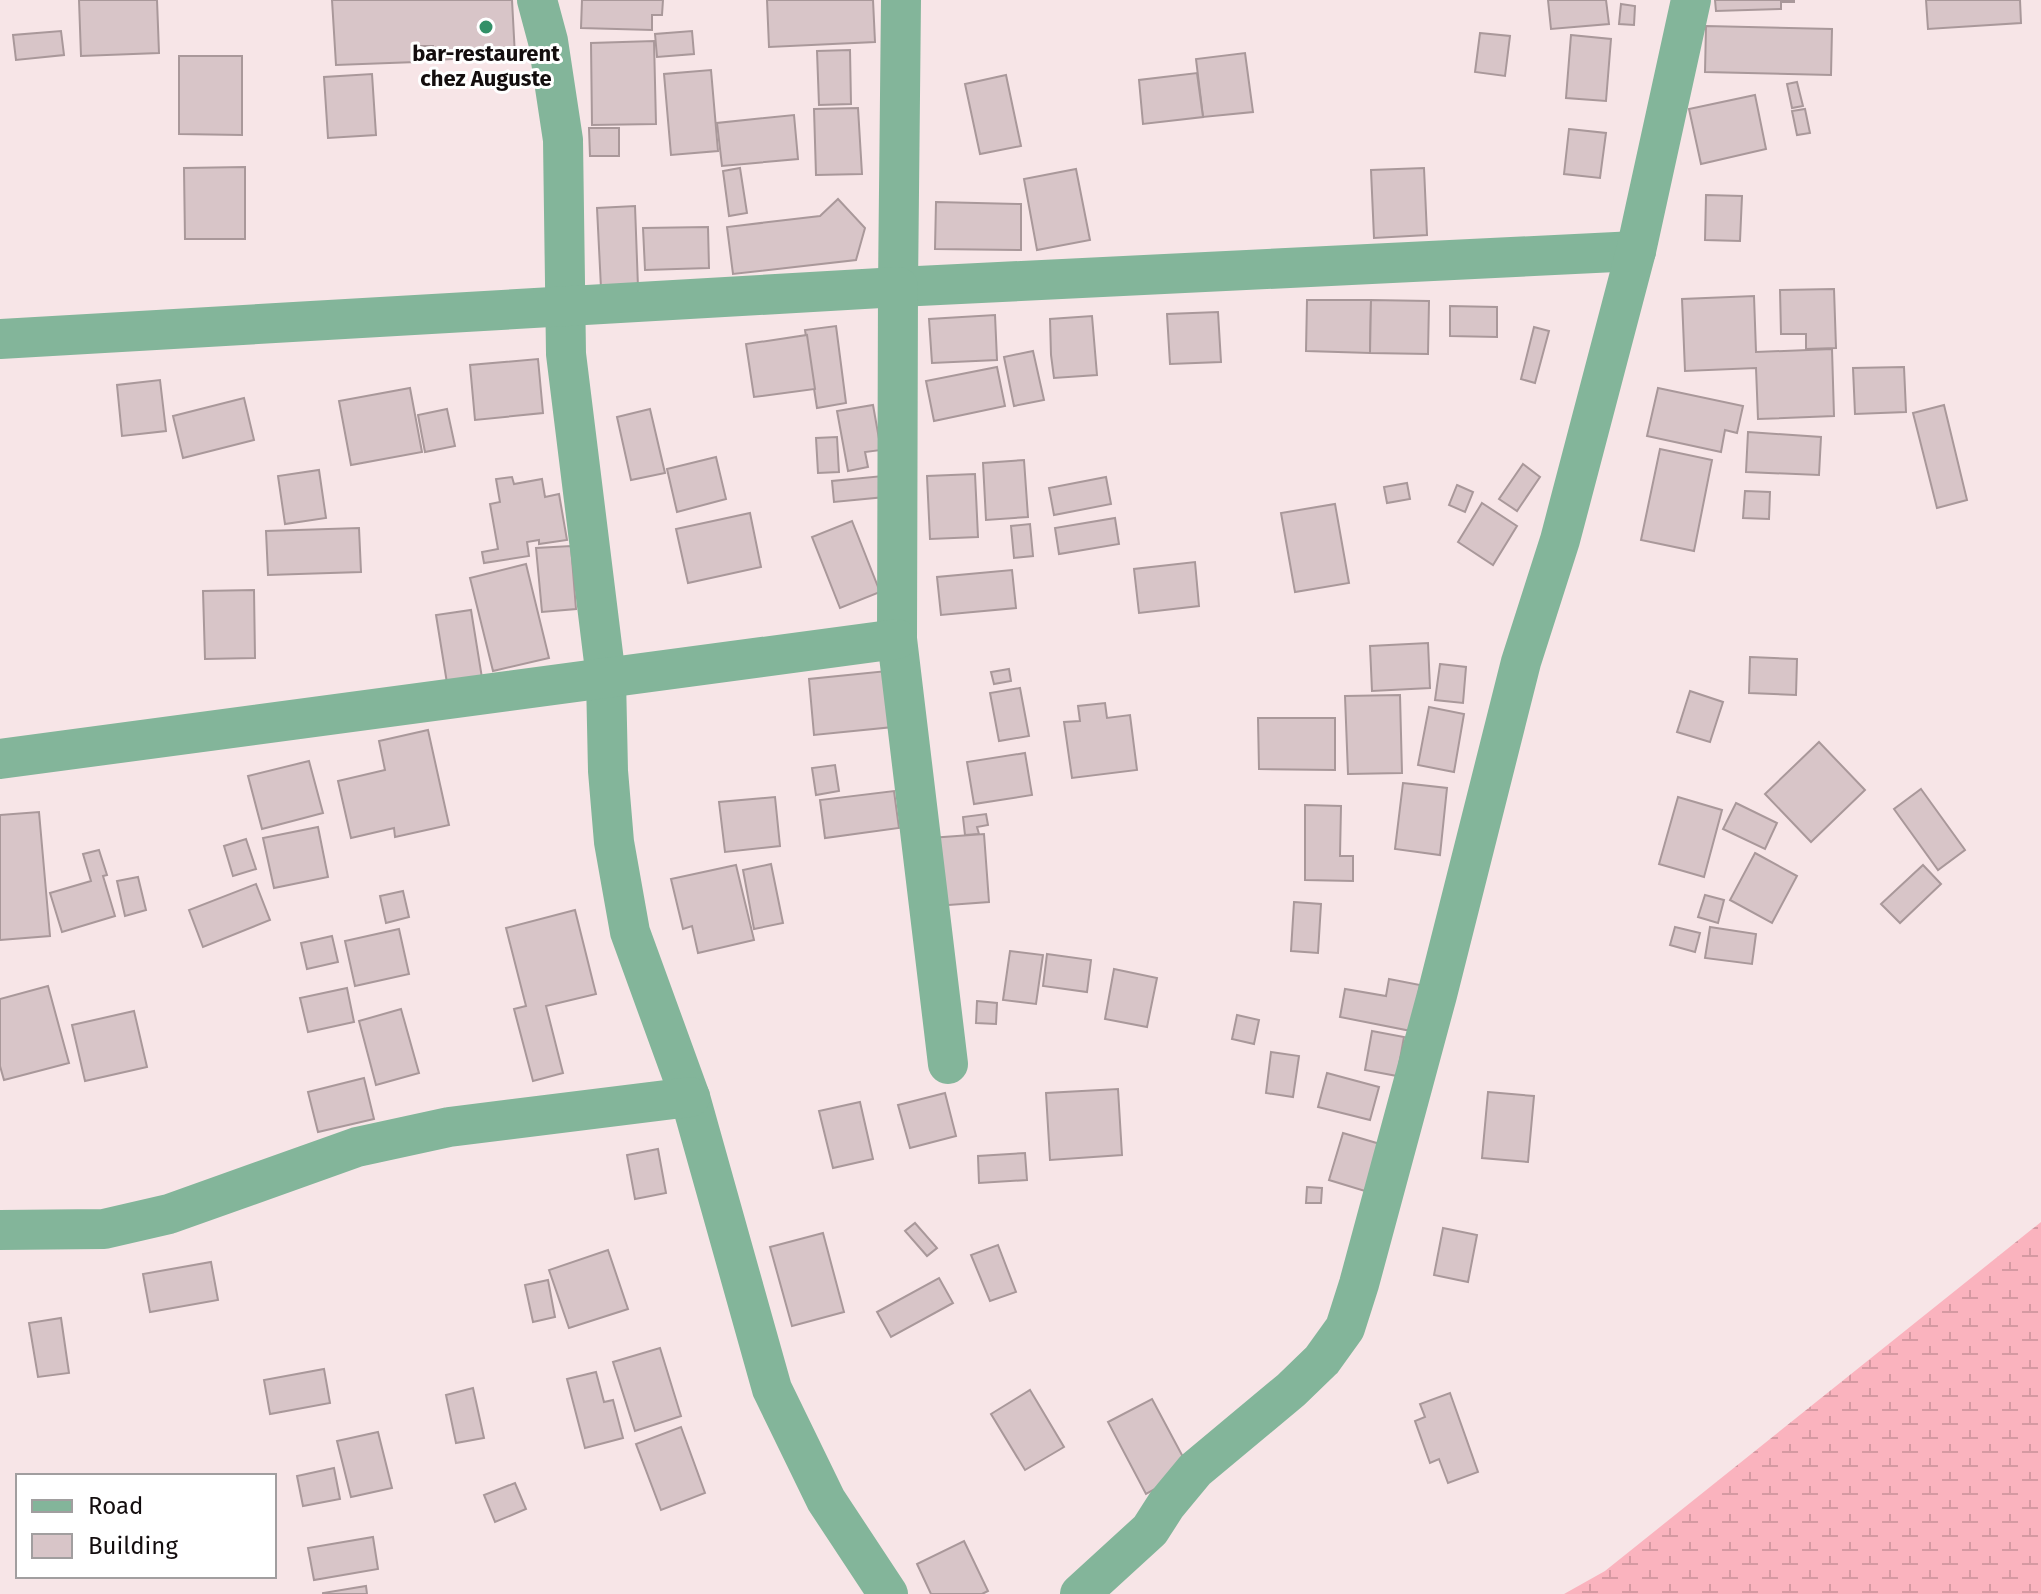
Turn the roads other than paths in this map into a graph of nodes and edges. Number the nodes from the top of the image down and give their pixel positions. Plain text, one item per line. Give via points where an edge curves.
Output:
1 (537, 0) edge
2 (901, 0) edge
3 (1691, 0) edge
4 (1636, 251) junction
5 (898, 287) junction
6 (564, 305) junction
7 (0, 339) edge
8 (897, 639) junction
9 (606, 678) junction
10 (0, 759) edge
11 (948, 1064) dead end
12 (690, 1097) junction
13 (0, 1230) edge
14 (888, 1594) edge
15 (1080, 1594) edge

1 - 6 street via 563,140
2 - 5 street
3 - 4 street
4 - 5 street
4 - 15 street via 1345,1328 1322,1360 1195,1470 1150,1530
5 - 6 street
5 - 8 street
6 - 7 street
6 - 9 street
8 - 9 street
8 - 11 street
9 - 10 street
9 - 12 street via 614,842 630,932
12 - 13 street via 449,1127 357,1147 169,1214 104,1229
12 - 14 street via 772,1389 826,1500

